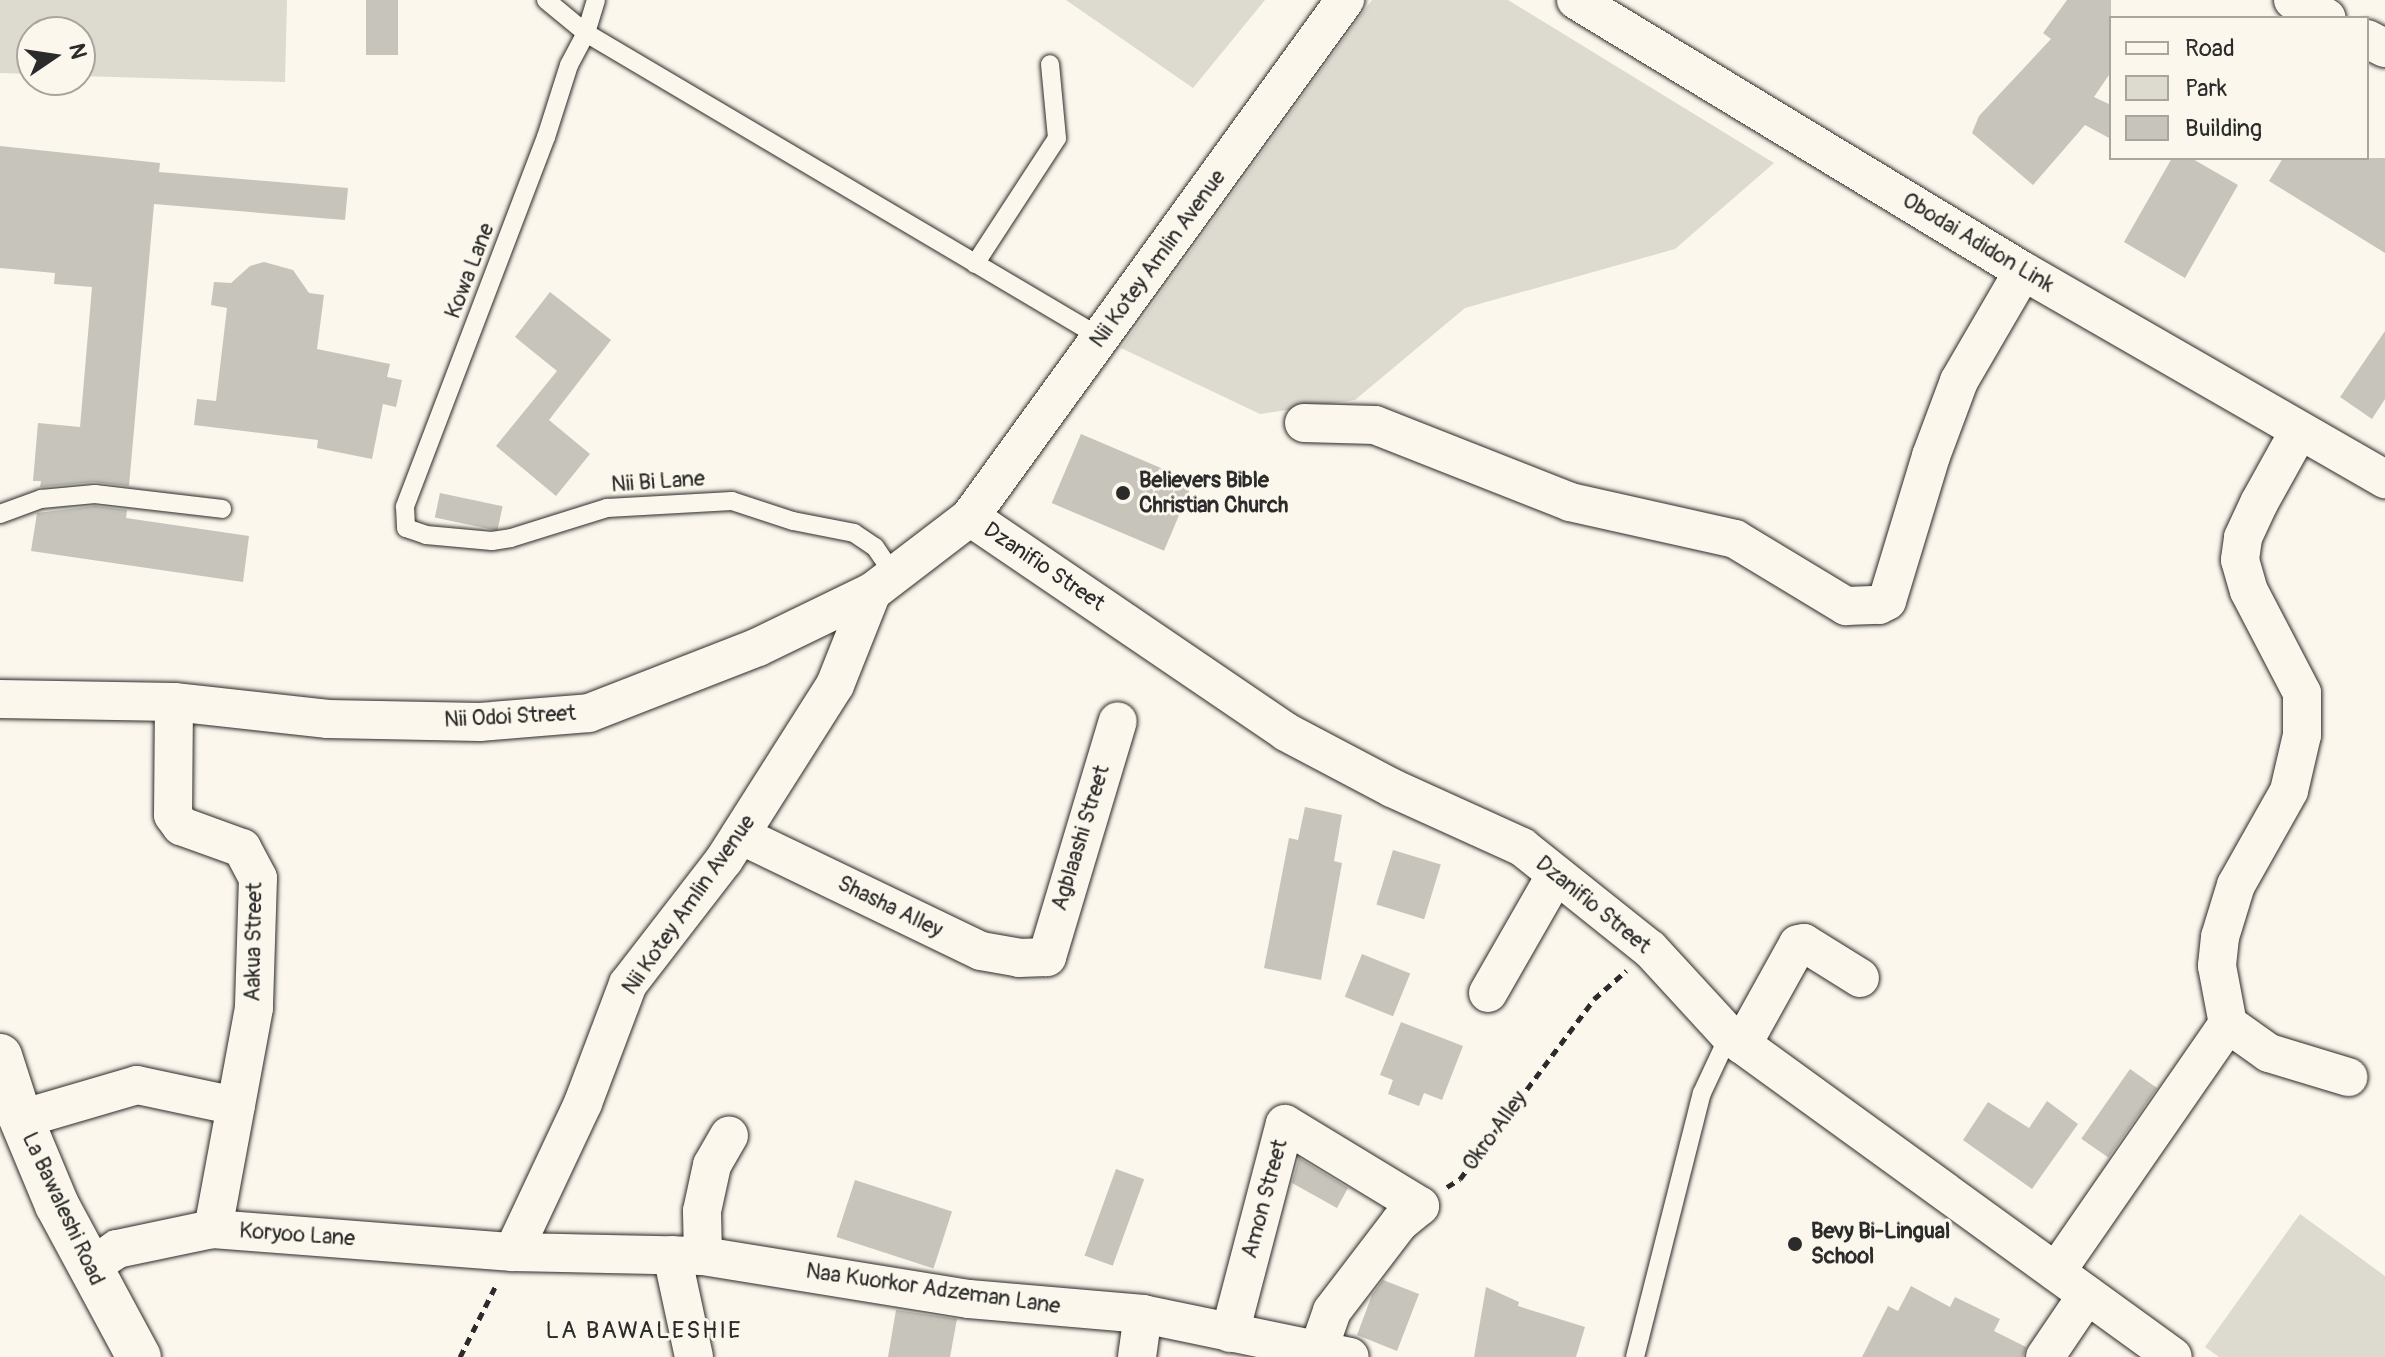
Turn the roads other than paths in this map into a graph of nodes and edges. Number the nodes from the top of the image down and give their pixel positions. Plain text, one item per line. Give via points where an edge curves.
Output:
1 (546, 0) edge
2 (596, 0) edge
3 (1345, 0) edge
4 (1576, 0) edge
5 (2293, 0) edge
6 (2323, 16) edge
7 (586, 33) junction
8 (1050, 64) dead end
9 (975, 264) junction
10 (2023, 271) junction
11 (1100, 337) junction
12 (1304, 423) dead end
13 (2299, 431) junction
14 (2385, 479) edge
15 (222, 509) dead end
16 (0, 514) edge
17 (970, 517) junction
18 (406, 528) joint
19 (884, 585) junction
20 (0, 699) edge
21 (174, 702) junction
22 (1118, 721) dead end
23 (740, 835) junction
24 (1555, 876) junction
25 (1047, 957) joint
26 (1860, 978) dead end
27 (1488, 993) dead end
28 (2228, 1024) junction
29 (1736, 1040) junction
30 (0, 1056) edge
31 (2348, 1077) dead end
32 (236, 1106) junction
33 (21, 1119) junction
34 (729, 1135) dead end
35 (213, 1229) junction
36 (513, 1252) junction
37 (688, 1255) junction
38 (89, 1268) junction
39 (2056, 1272) junction
40 (2087, 1295) junction
41 (1143, 1314) junction
42 (1230, 1333) junction
43 (1334, 1354) edge
44 (139, 1357) edge
45 (694, 1357) edge
46 (1137, 1357) edge
47 (1635, 1357) edge
48 (2045, 1357) edge
49 (2173, 1357) edge

1 - 7 lane
2 - 7 lane, Kowa Lane
3 - 11 street, Nii Kotey Amlin Avenue
4 - 10 street, Obodai Adidon Link
5 - 6 street
7 - 9 lane
7 - 18 lane, Kowa Lane via 569,65 405,507
8 - 9 lane via 1057,138
9 - 11 lane
10 - 12 street via 1959,381 1887,601 1879,605 1846,606 1735,539 1570,502 1375,425
10 - 13 street, Obodai Adidon Link
11 - 17 street, Nii Kotey Amlin Avenue
13 - 14 street, Obodai Adidon Link
13 - 28 street via 2259,503 2243,538 2240,560 2249,591 2302,693 2302,735 2289,791 2236,885 2220,937 2217,966
15 - 16 lane via 95,494 41,499
17 - 19 street, Nii Odoi Street
17 - 24 street, Dzanifio Street via 1286,732 1522,847
18 - 19 lane, Nii Bi Lane via 492,541 607,508 732,501 854,533 875,547
19 - 21 street, Nii Odoi Street via 744,653 589,713 480,722 328,719
19 - 23 street, Nii Kotey Amlin Avenue via 835,685
20 - 21 street, Nii Odoi Street
21 - 32 street, Aakua Street via 173,815 181,826 242,848 258,878 254,1008
22 - 25 street, Agblaashi Street
23 - 25 street, Shasha Alley via 981,951
23 - 36 street, Nii Kotey Amlin Avenue via 628,984 583,1103
24 - 27 street
24 - 29 street, Dzanifio Street via 1650,949
26 - 29 street via 1798,944
28 - 31 street via 2269,1053
28 - 39 street
29 - 39 street, Dzanifio Street
29 - 47 lane via 1702,1093
30 - 33 main road, La Bawaleshi Road
32 - 33 street via 137,1085
32 - 35 street, Aakua Street
33 - 38 main road, La Bawaleshi Road
34 - 37 street via 712,1165
35 - 36 street, Koryoo Lane
35 - 38 street, Koryoo Lane via 117,1249
36 - 37 street, Naa Kuorkor Adzeman Lane
37 - 41 street, Naa Kuorkor Adzeman Lane via 969,1299
37 - 45 street
38 - 44 main road, La Bawaleshi Road
39 - 40 street, Dzanifio Street
40 - 48 street
40 - 49 street, Dzanifio Street
41 - 42 street, Naa Kuorkor Adzeman Lane
41 - 46 street
42 - 43 street, Naa Kuorkor Adzeman Lane
42 - 43 street, Amon Street via 1285,1124 1420,1206 1400,1222 1332,1311

